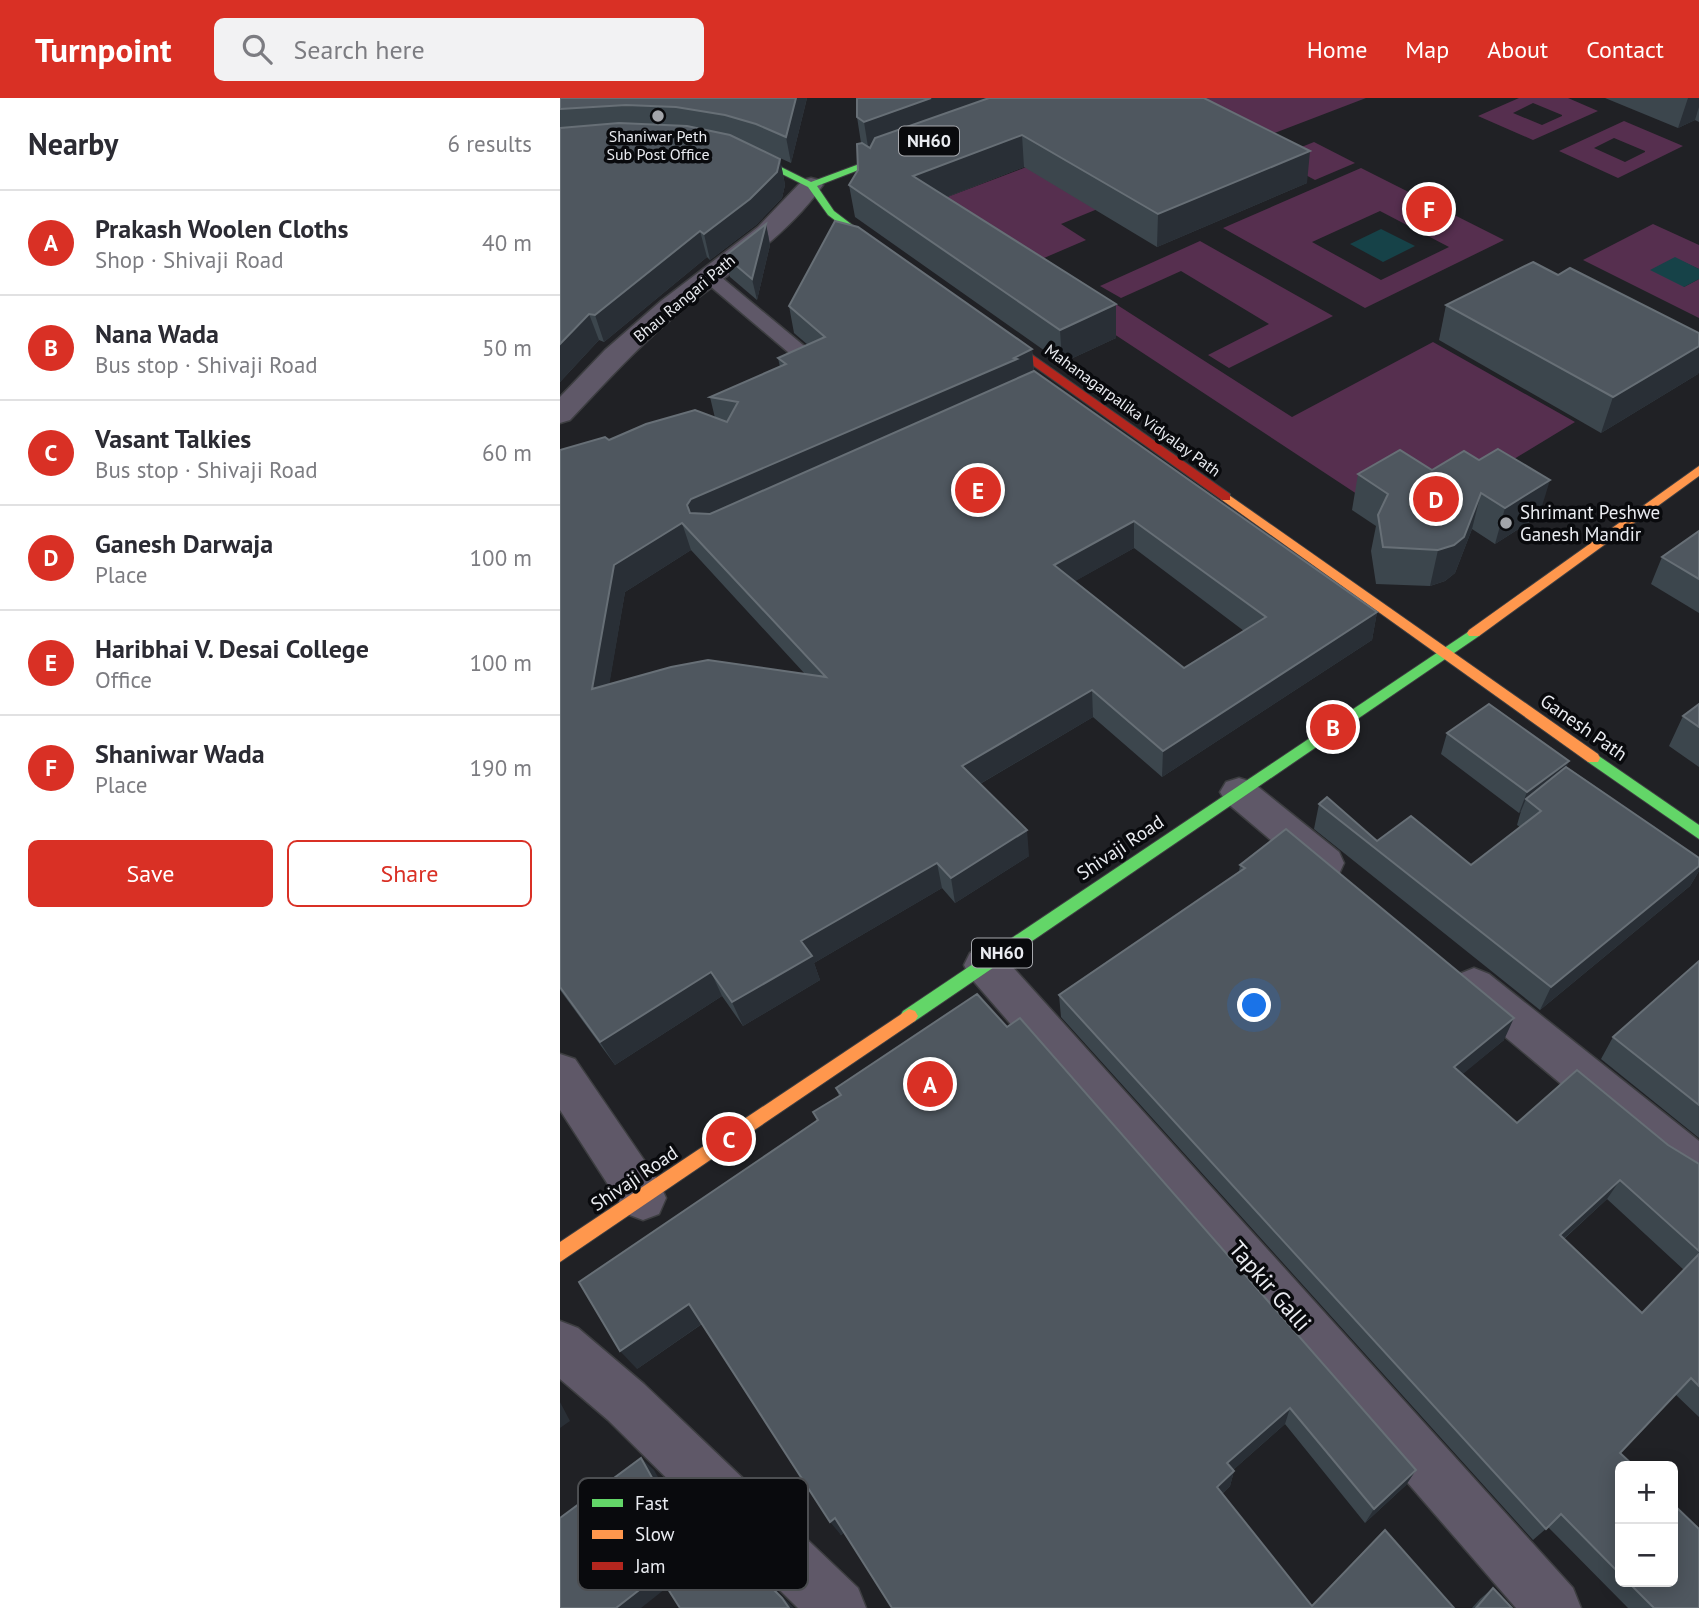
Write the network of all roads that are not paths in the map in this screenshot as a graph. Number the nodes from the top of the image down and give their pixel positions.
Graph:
1 (923, 144) edge
2 (719, 148) edge
3 (811, 185) junction
4 (894, 261) edge
5 (709, 276) junction
6 (982, 324) edge
7 (802, 354) edge
8 (1058, 378) junction
9 (1036, 388) edge
10 (560, 414) edge
11 (1699, 470) edge
12 (1444, 655) junction
13 (1239, 792) junction
14 (1699, 834) edge
15 (1356, 888) edge
16 (985, 965) junction
17 (1450, 966) edge
18 (560, 1073) edge
19 (1699, 1166) edge
20 (643, 1198) junction
21 (560, 1253) edge
22 (560, 1346) edge
23 (704, 1478) edge
24 (808, 1579) edge
25 (838, 1608) edge
26 (1553, 1608) edge

1 - 3 main road, NH60
2 - 3 main road
3 - 4 main road
3 - 5 street, Bhau Rangari Path
5 - 7 lane
5 - 10 street, Bhau Rangari Path
6 - 8 main road, Mahanagarpalika Vidyalay Path
8 - 9 lane
8 - 12 main road, Mahanagarpalika Vidyalay Path
11 - 12 main road, Shivaji Road / NH60
12 - 13 main road, Shivaji Road / NH60
12 - 14 main road, Ganesh Path
13 - 15 street
13 - 16 main road, Shivaji Road / NH60
16 - 20 main road, Shivaji Road / NH60
16 - 26 street, Tapkir Galli
17 - 19 street
18 - 20 street
20 - 21 main road, Shivaji Road / NH60
22 - 23 street
24 - 25 street

